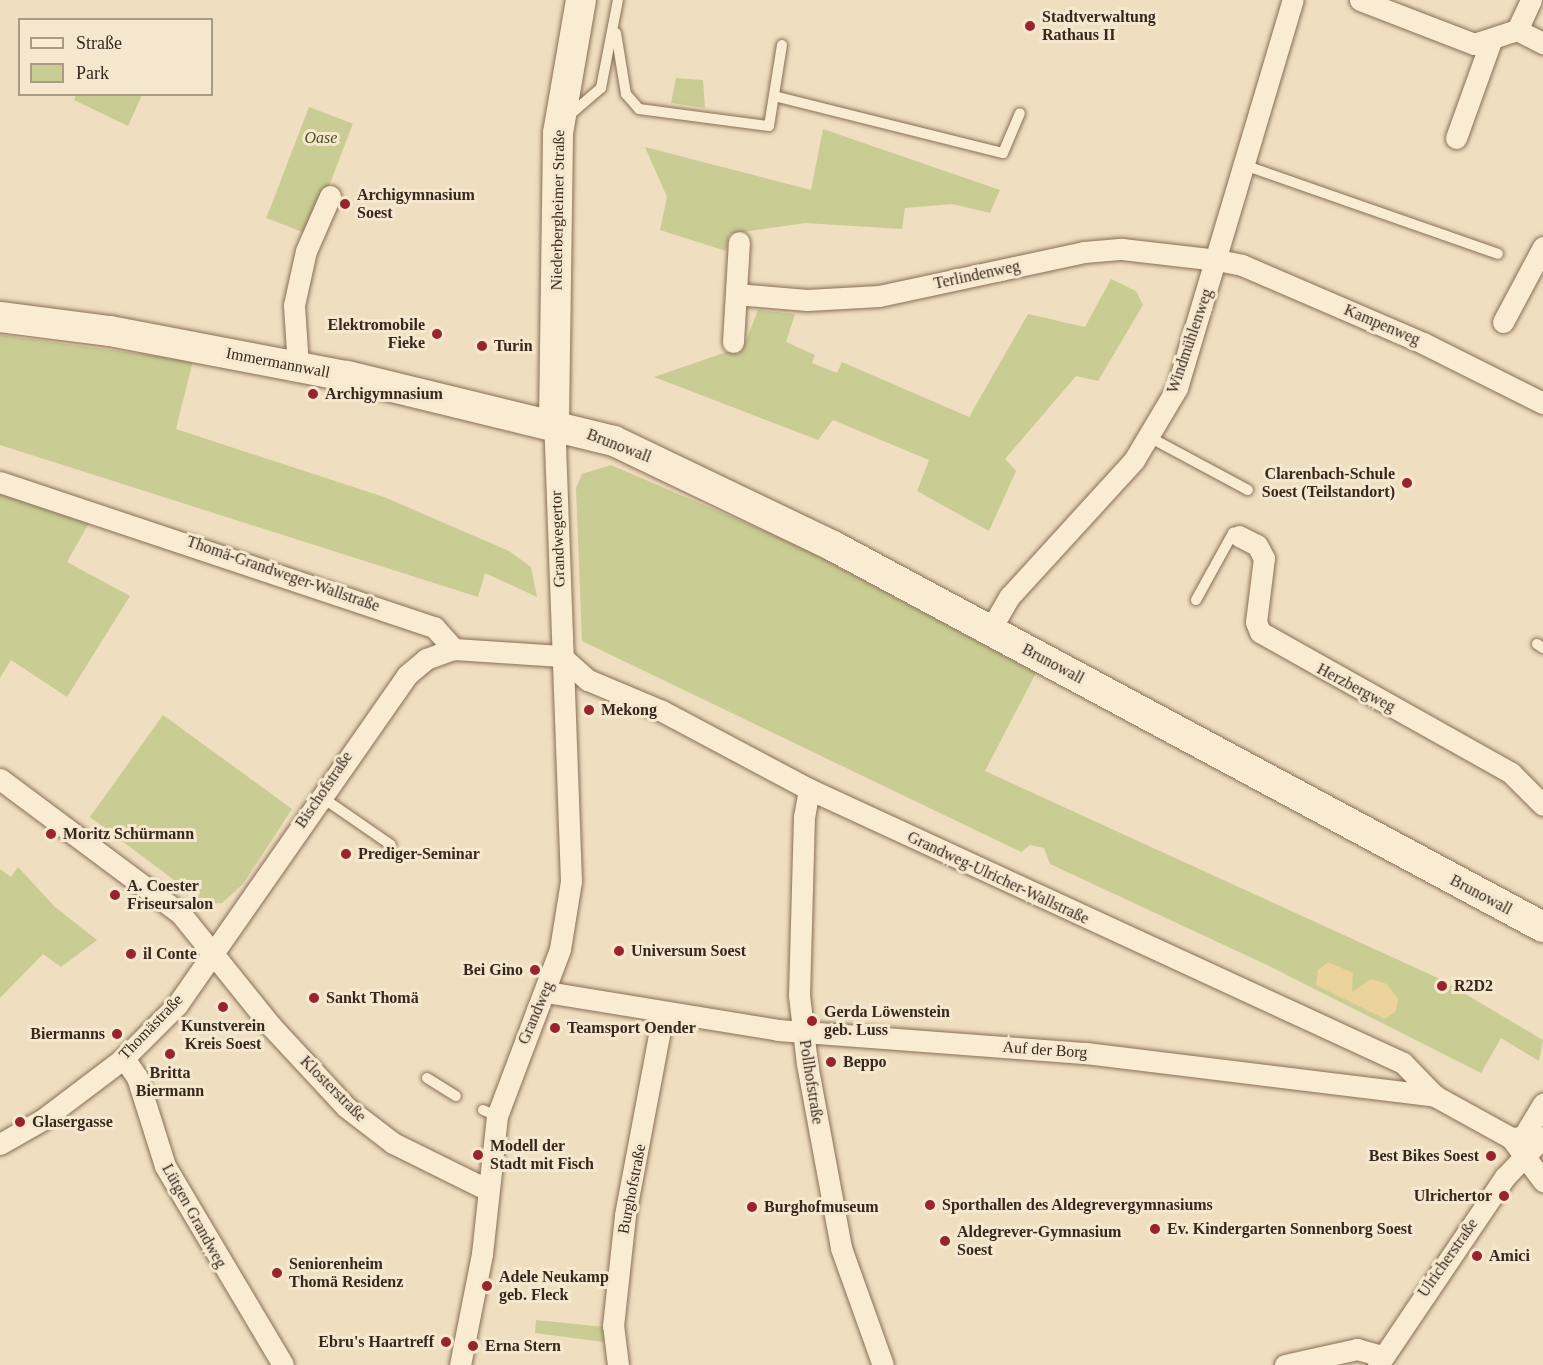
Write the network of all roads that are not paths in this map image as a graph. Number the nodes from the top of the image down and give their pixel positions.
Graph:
1 (581, 0) edge
2 (618, 0) edge
3 (628, 0) edge
4 (1293, 0) edge
5 (1360, 0) edge
6 (1531, 0) edge
7 (619, 16) junction
8 (1517, 30) junction
9 (616, 33) junction
10 (1491, 41) junction
11 (1543, 43) edge
12 (782, 45) dead end
13 (774, 96) junction
14 (1020, 113) dead end
15 (560, 122) junction
16 (1456, 138) dead end
17 (1244, 165) junction
18 (330, 196) dead end
19 (739, 242) dead end
20 (1543, 247) edge
21 (1498, 254) dead end
22 (1217, 260) junction
23 (736, 294) junction
24 (0, 317) edge
25 (1503, 322) dead end
26 (733, 342) dead end
27 (298, 366) junction
28 (1543, 403) edge
29 (554, 422) junction
30 (1151, 438) junction
31 (0, 482) edge
32 (1248, 490) dead end
33 (1239, 536) joint
34 (1196, 600) dead end
35 (990, 630) junction
36 (454, 649) junction
37 (561, 656) junction
38 (0, 779) edge
39 (809, 789) junction
40 (320, 795) junction
41 (1543, 805) edge
42 (391, 845) dead end
43 (1543, 927) edge
44 (212, 950) junction
45 (547, 992) junction
46 (663, 1013) junction
47 (802, 1032) junction
48 (124, 1058) junction
49 (427, 1078) dead end
50 (456, 1096) dead end
51 (1435, 1096) junction
52 (1541, 1128) edge
53 (1511, 1138) junction
54 (0, 1144) edge
55 (1524, 1155) junction
56 (1543, 1180) edge
57 (486, 1189) junction
58 (1380, 1361) edge
59 (461, 1363) edge
60 (283, 1365) edge
61 (618, 1365) edge
62 (883, 1365) edge
63 (1286, 1365) edge

1 - 15 street, Niederbergheimer Straße
2 - 7 lane
3 - 7 lane
4 - 17 street, Windmühlenweg
5 - 10 street
6 - 8 street
7 - 9 lane
8 - 10 street
8 - 11 street
9 - 13 lane
9 - 15 lane
10 - 16 street
12 - 13 lane
13 - 14 lane
15 - 29 street, Niederbergheimer Straße
17 - 21 lane
17 - 22 street, Windmühlenweg
18 - 27 street
19 - 23 street
20 - 25 street
22 - 23 street, Terlindenweg
22 - 28 street, Kampenweg
22 - 30 street, Windmühlenweg
23 - 26 street
24 - 27 street, Immermannwall
27 - 29 street, Immermannwall
29 - 35 street, Brunowall
29 - 37 street, Grandwegertor
30 - 32 lane
30 - 35 street, Windmühlenweg
31 - 36 street, Thomä-Grandweger-Wallstraße
33 - 34 lane
33 - 41 street, Herzbergweg
35 - 43 street, Brunowall
36 - 37 street
36 - 40 street, Bischofstraße
37 - 39 street, Grandweg-Ulricher-Wallstraße
37 - 45 street, Grandweg
38 - 44 street
39 - 47 street, Pollhofstraße
39 - 51 street, Grandweg-Ulricher-Wallstraße
40 - 42 lane
40 - 44 street, Bischofstraße
44 - 48 street, Thomästraße
44 - 57 street, Klosterstraße
45 - 46 street, Auf der Borg
45 - 57 street, Grandweg
46 - 47 street, Auf der Borg
46 - 61 street, Burghofstraße
47 - 51 street, Auf der Borg
47 - 62 street, Pollhofstraße
48 - 54 street, Thomästraße
48 - 60 street, Lütgen Grandweg
49 - 50 lane
51 - 53 street, Auf der Borg
52 - 53 street
52 - 55 street
53 - 55 street, Auf der Borg
55 - 56 street, Auf der Borg
55 - 58 street, Ulricherstraße
57 - 59 street, Grandweg
58 - 63 street

